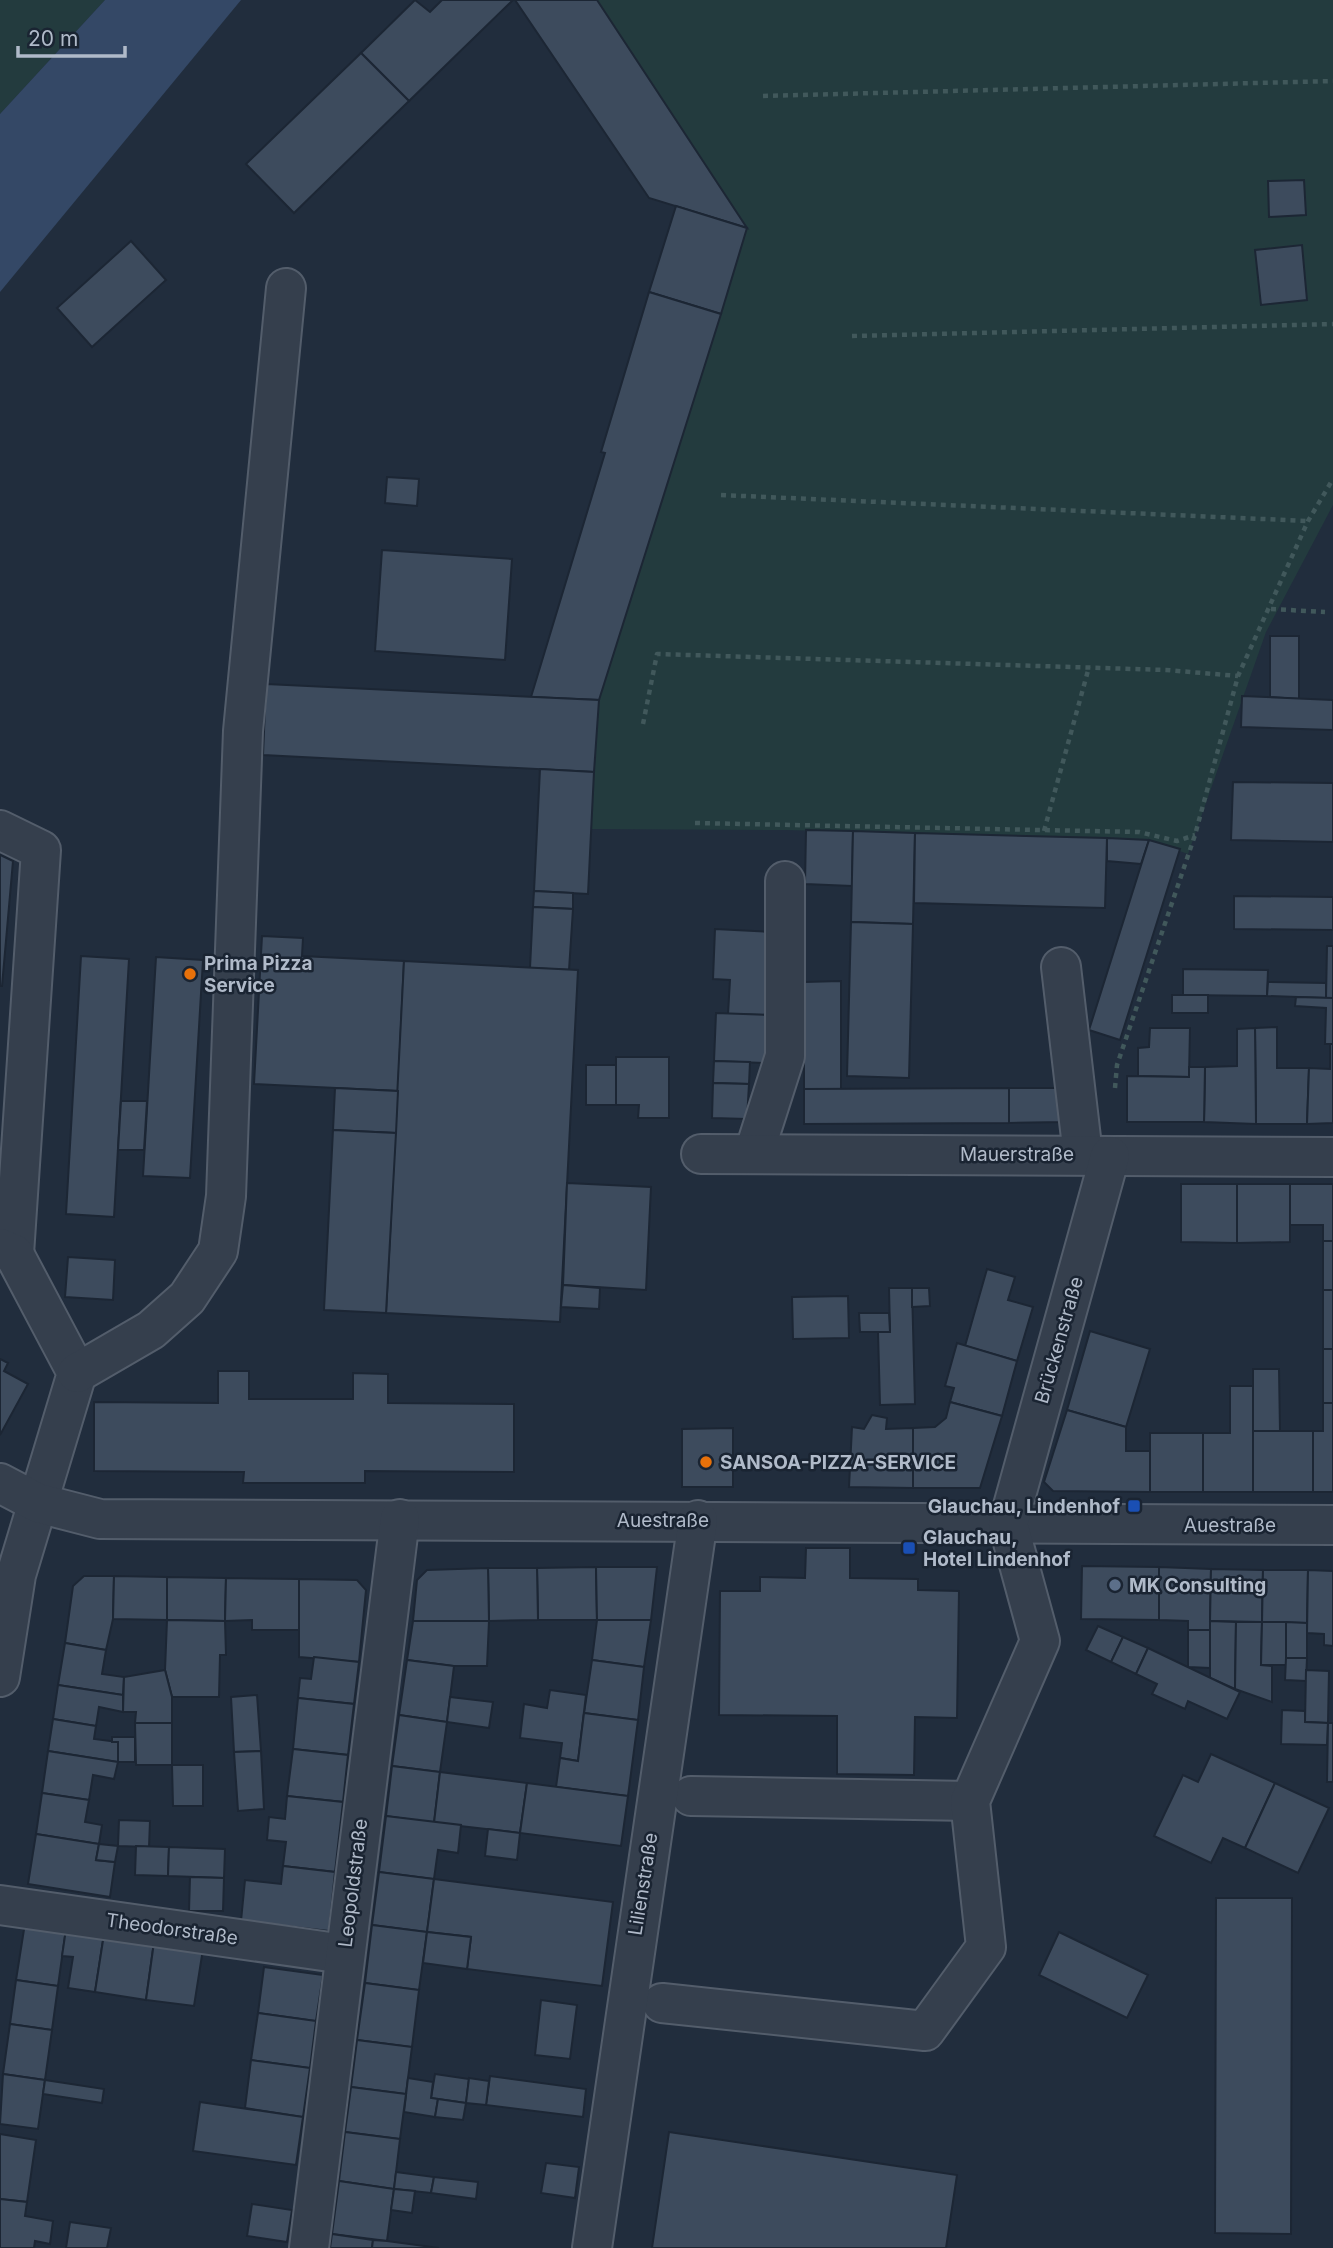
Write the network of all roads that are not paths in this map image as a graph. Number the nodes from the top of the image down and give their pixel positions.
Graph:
1 (286, 288) dead end
2 (0, 830) edge
3 (785, 881) dead end
4 (1061, 967) dead end
5 (754, 1153) junction
6 (701, 1154) dead end
7 (1096, 1155) junction
8 (1333, 1157) edge
9 (7, 1251) edge
10 (76, 1373) junction
11 (0, 1483) edge
12 (38, 1503) junction
13 (400, 1519) junction
14 (698, 1520) junction
15 (1008, 1524) junction
16 (1333, 1525) edge
17 (0, 1677) edge
18 (691, 1796) dead end
19 (971, 1801) junction
20 (0, 1905) edge
21 (344, 1954) junction
22 (662, 2003) dead end
23 (309, 2248) edge
24 (592, 2248) edge

1 - 10 street
2 - 9 street
3 - 5 street
4 - 7 street
5 - 6 street, Mauerstraße
5 - 7 street, Mauerstraße
7 - 8 street, Mauerstraße
7 - 15 street, Brückenstraße
9 - 10 street
10 - 12 street
11 - 12 street, Auestraße
12 - 13 street, Auestraße
12 - 17 street
13 - 14 street, Auestraße
13 - 21 street, Leopoldstraße
14 - 15 street, Auestraße
14 - 24 street, Lilienstraße
15 - 16 street, Auestraße
15 - 19 street
18 - 19 street
19 - 22 street
20 - 21 street, Theodorstraße
21 - 23 street, Leopoldstraße

